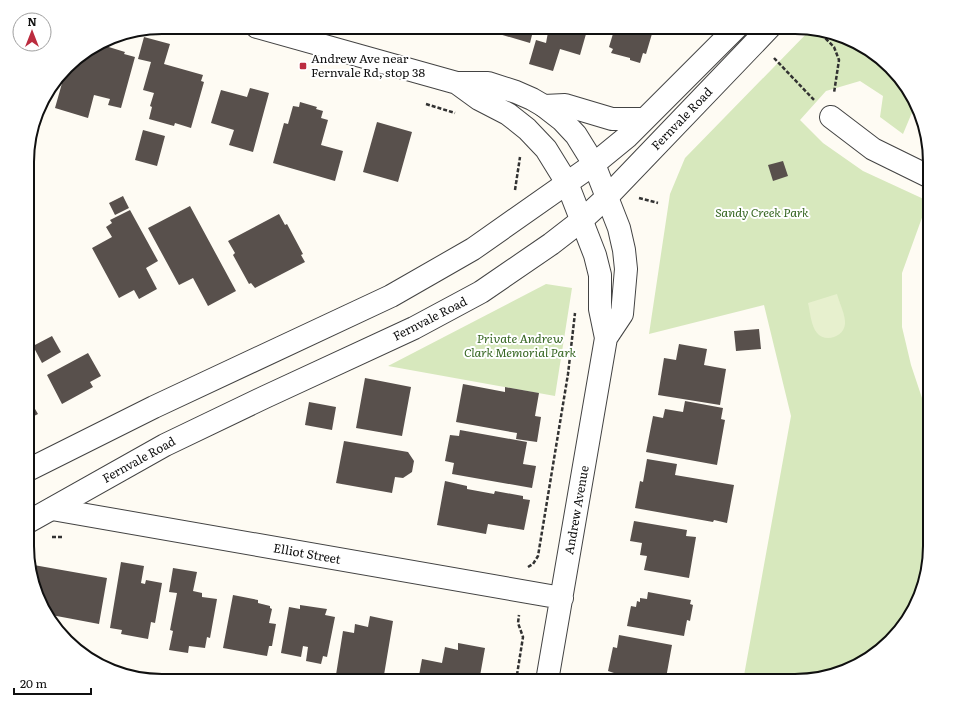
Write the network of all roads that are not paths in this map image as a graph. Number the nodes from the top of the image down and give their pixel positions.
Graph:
1 (282, 34) edge
2 (730, 34) edge
3 (763, 34) edge
4 (457, 83) junction
5 (544, 106) junction
6 (832, 108) road end
7 (645, 119) junction
8 (594, 164) junction
9 (923, 174) edge
10 (567, 183) junction
11 (607, 197) junction
12 (582, 220) junction
13 (606, 338) junction
14 (34, 467) edge
15 (52, 509) junction
16 (34, 519) edge
17 (562, 598) junction
18 (548, 674) edge

1 - 4 street, Andrew Avenue
2 - 7 street, Fernvale Road
3 - 11 street, Fernvale Road
4 - 5 street, Andrew Avenue
4 - 10 street, Andrew Avenue
5 - 7 street
5 - 8 street, Andrew Avenue
6 - 9 street
7 - 8 street, Fernvale Road
8 - 10 street, Fernvale Road
8 - 11 street, Andrew Avenue
10 - 12 street, Andrew Avenue
10 - 14 street, Fernvale Road
11 - 12 street, Fernvale Road
11 - 13 street, Andrew Avenue
12 - 13 street, Andrew Avenue
12 - 15 street, Fernvale Road
13 - 17 street, Andrew Avenue
15 - 16 street, Fernvale Road
15 - 17 street, Elliot Street
17 - 18 street, Andrew Avenue

